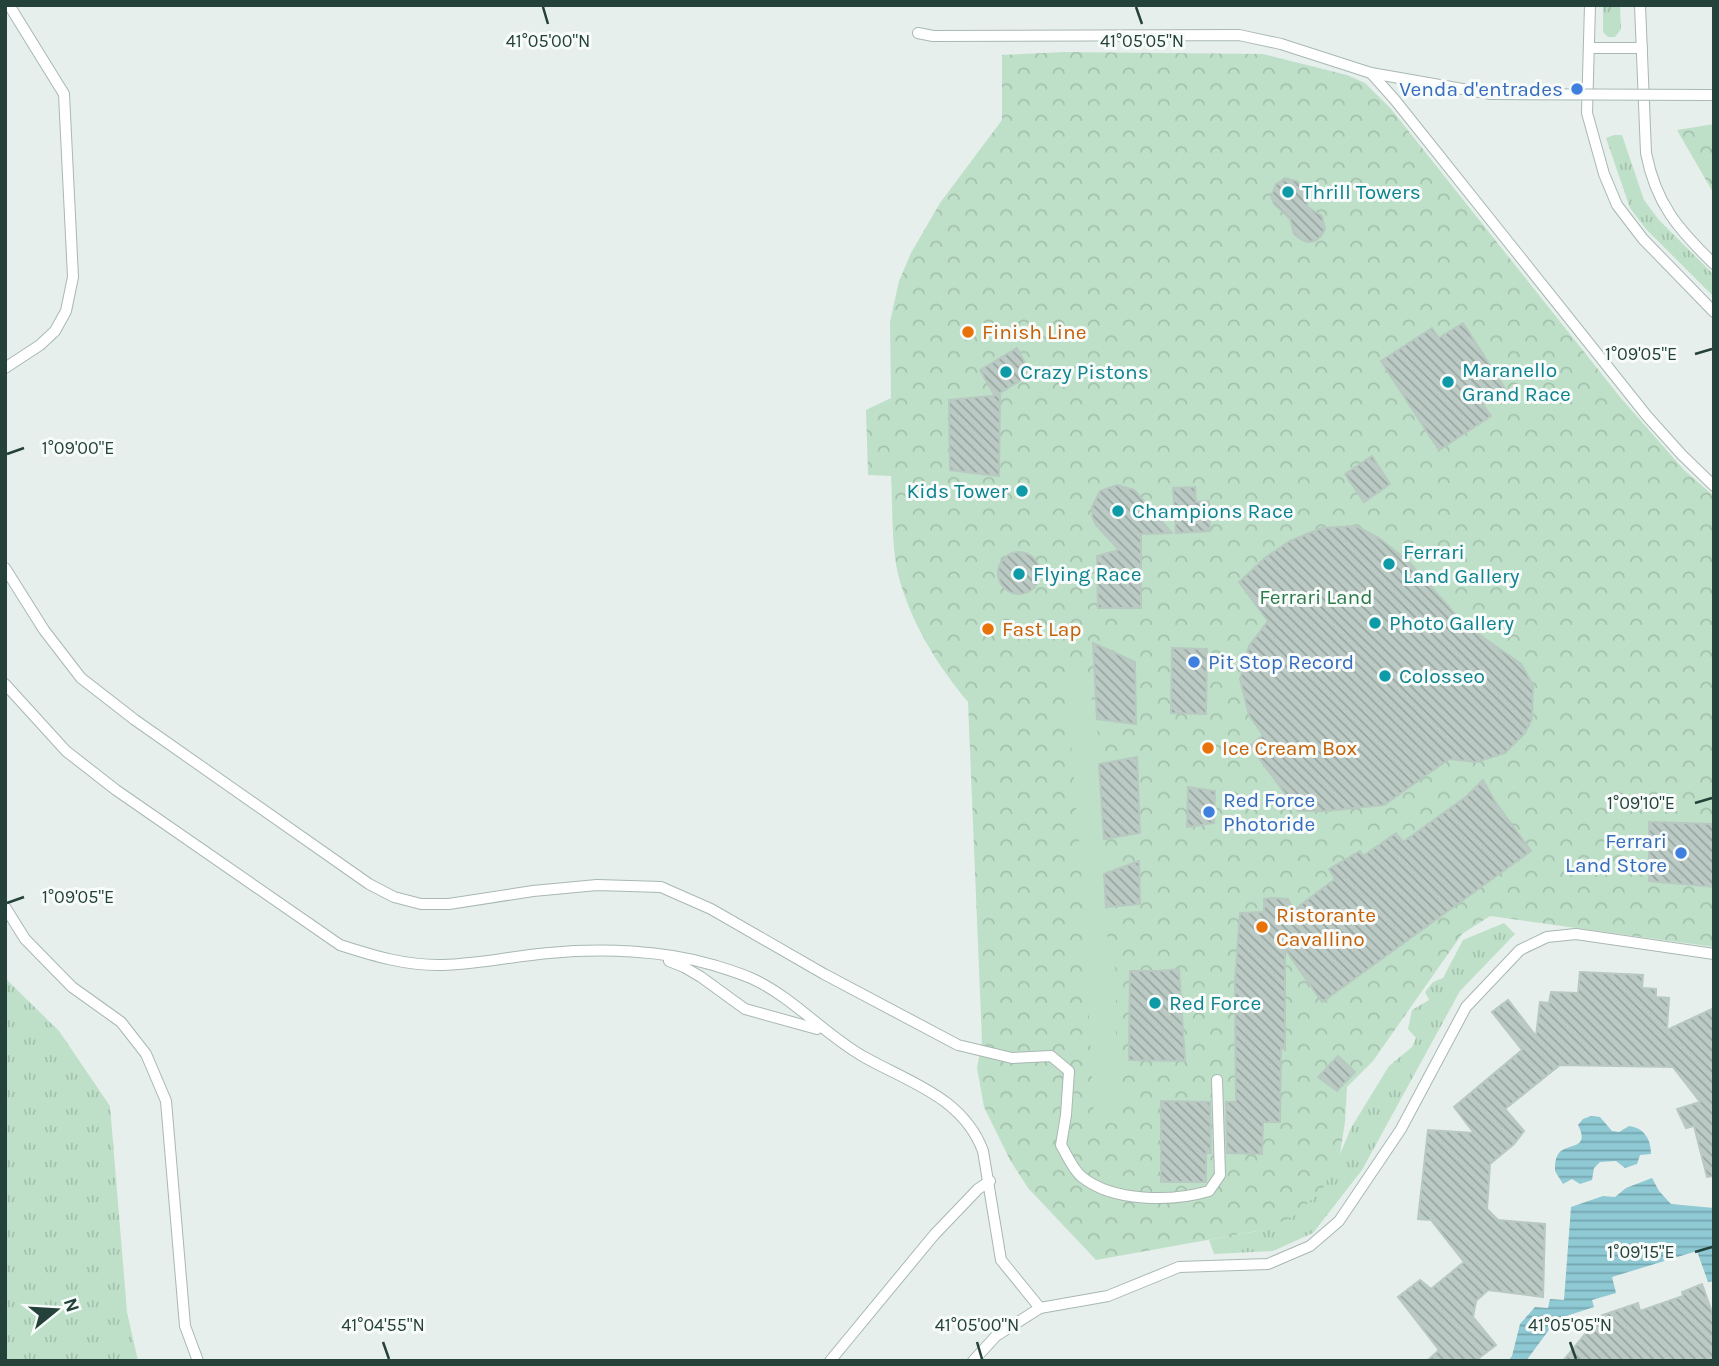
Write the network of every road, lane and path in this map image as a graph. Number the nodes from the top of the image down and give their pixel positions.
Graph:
1 (9, 5) edge
2 (1590, 5) edge
3 (1640, 5) edge
4 (918, 33) dead end
5 (1589, 48) junction
6 (1642, 48) junction
7 (1371, 73) junction
8 (1714, 95) edge
9 (1714, 264) edge
10 (1714, 312) edge
11 (5, 368) edge
12 (1714, 486) edge
13 (5, 568) edge
14 (5, 684) edge
15 (5, 907) edge
16 (1714, 954) edge
17 (650, 955) junction
18 (826, 1032) junction
19 (1217, 1080) dead end
20 (990, 1181) junction
21 (1040, 1308) junction
22 (198, 1361) edge
23 (830, 1361) edge
24 (973, 1361) edge

1 - 11 lane
2 - 5 lane
3 - 6 lane
4 - 7 lane
5 - 6 lane
5 - 10 lane
6 - 9 lane
7 - 8 lane, bridge
7 - 12 lane
13 - 19 lane
14 - 17 lane
15 - 22 lane
16 - 21 lane
17 - 18 lane
17 - 18 lane
18 - 20 lane
20 - 21 lane
20 - 23 lane
21 - 24 lane

